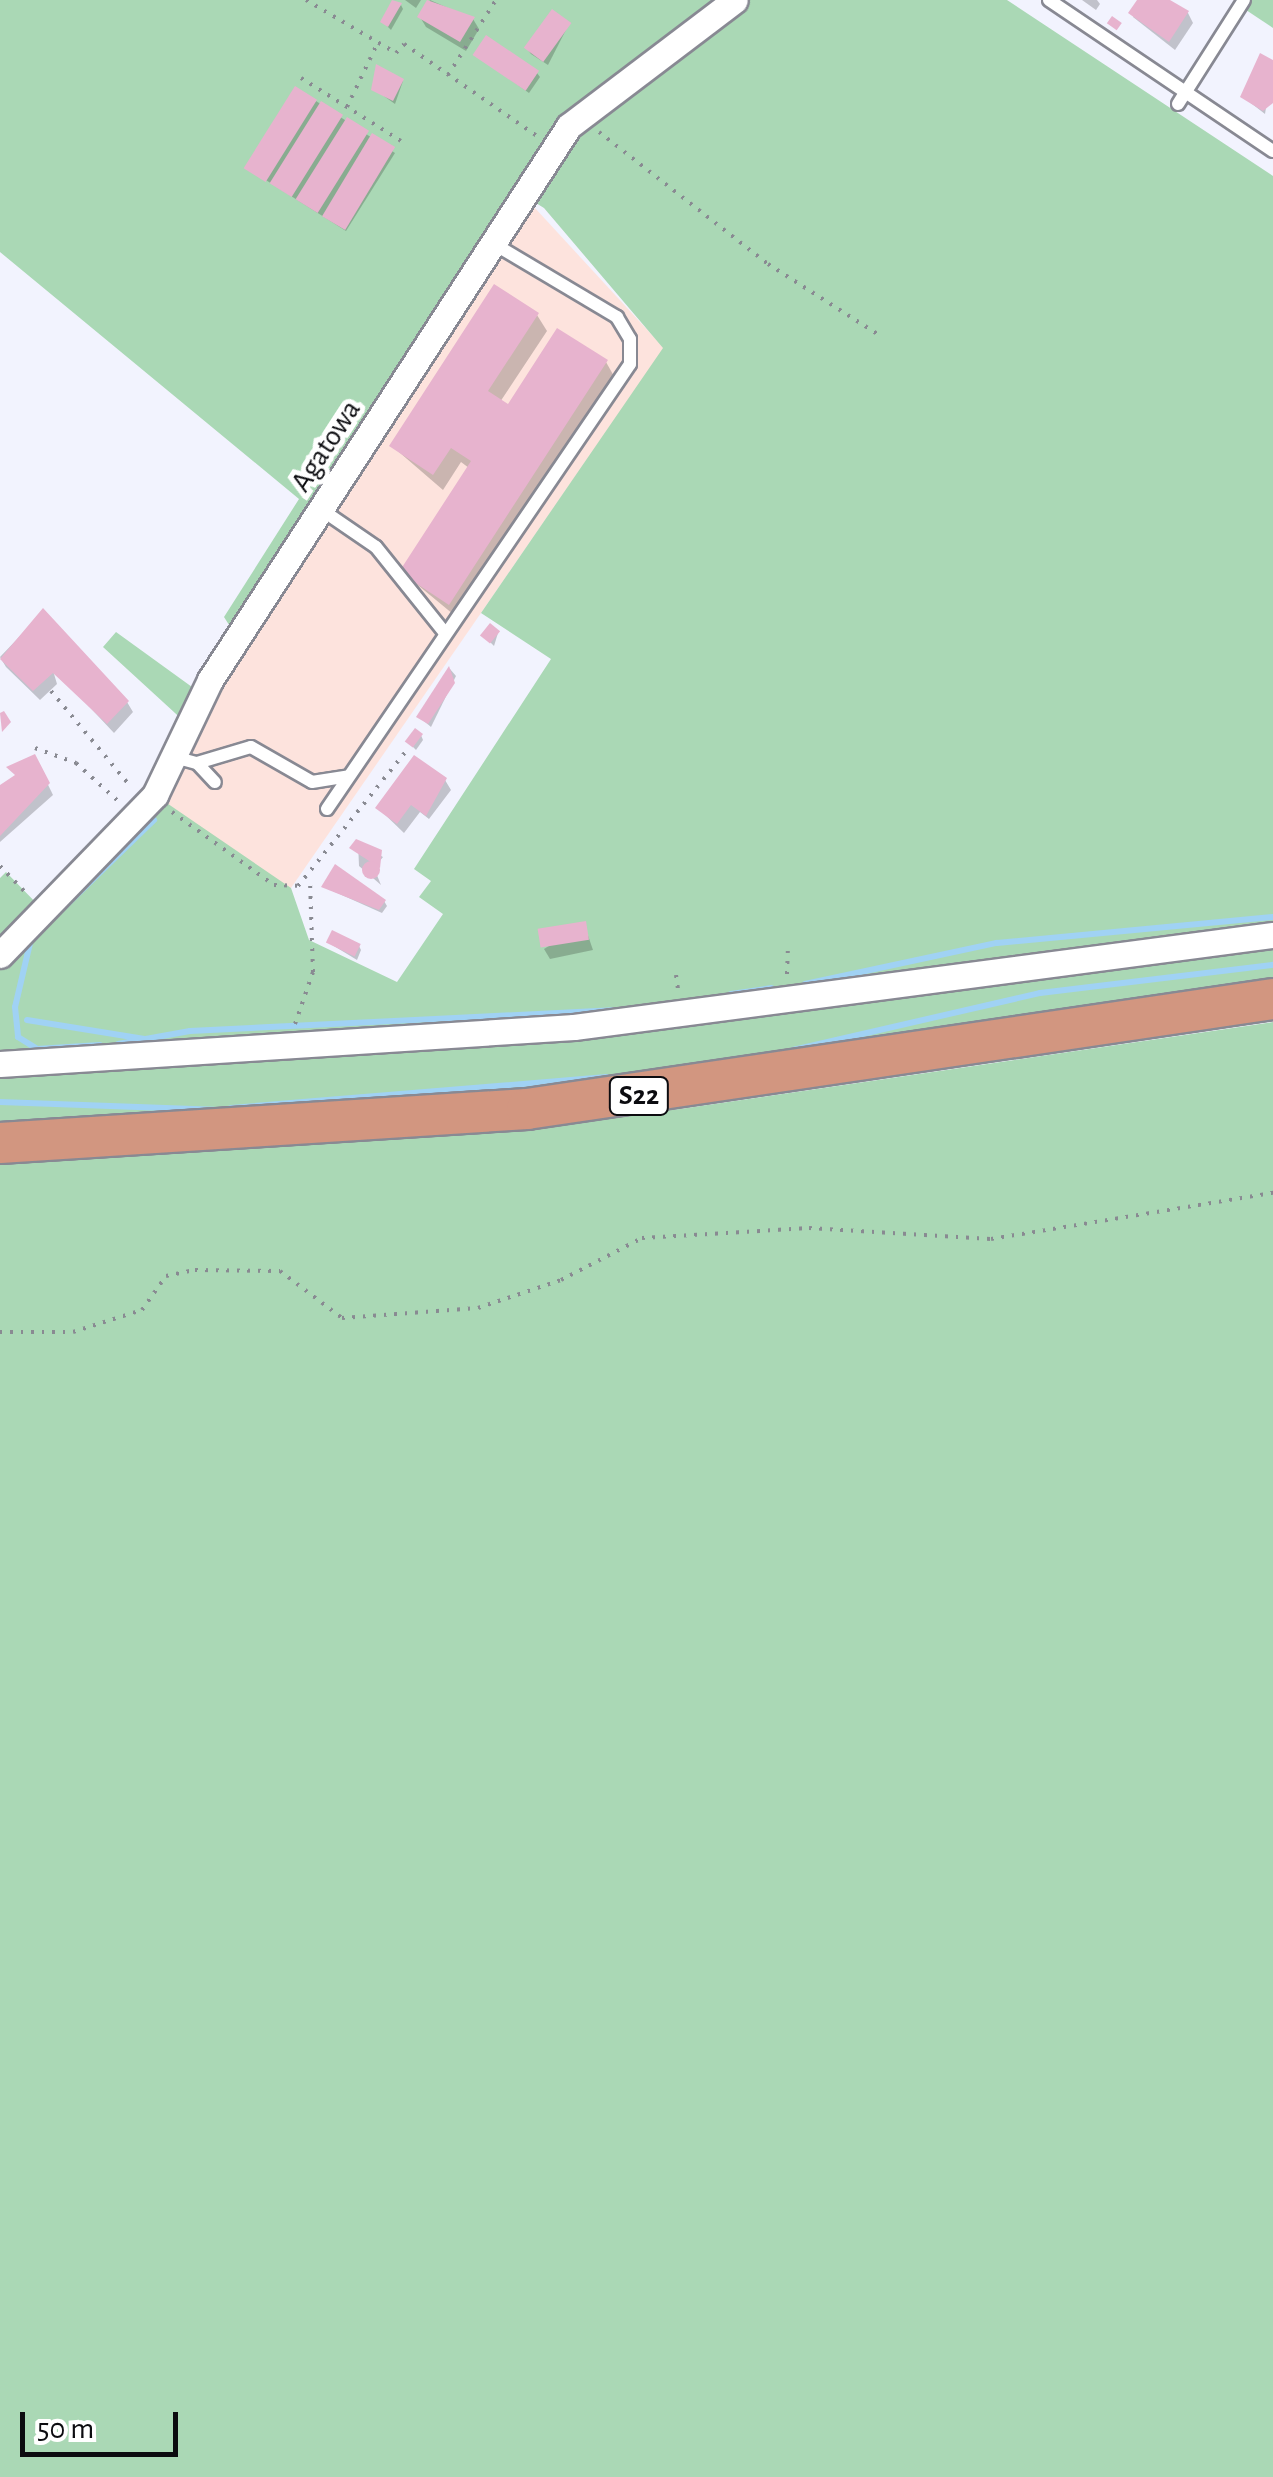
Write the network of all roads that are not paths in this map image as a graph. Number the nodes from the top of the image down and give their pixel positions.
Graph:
1 (735, 0) edge
2 (1049, 0) edge
3 (1244, 0) edge
4 (1182, 98) junction
5 (1273, 151) edge
6 (494, 244) junction
7 (322, 510) junction
8 (444, 632) junction
9 (186, 760) junction
10 (351, 774) junction
11 (215, 782) dead end
12 (327, 809) dead end
13 (1273, 935) edge
14 (0, 955) edge
15 (1273, 999) edge
16 (0, 1064) edge
17 (0, 1143) edge

1 - 6 street, Agatowa
2 - 4 lane
3 - 4 lane
4 - 5 lane
6 - 7 street, Agatowa
6 - 8 lane
7 - 8 lane
7 - 9 street, Agatowa
8 - 10 lane
9 - 10 lane
9 - 11 lane
9 - 14 street, Agatowa
10 - 12 lane
13 - 16 street
15 - 17 highway, S22

